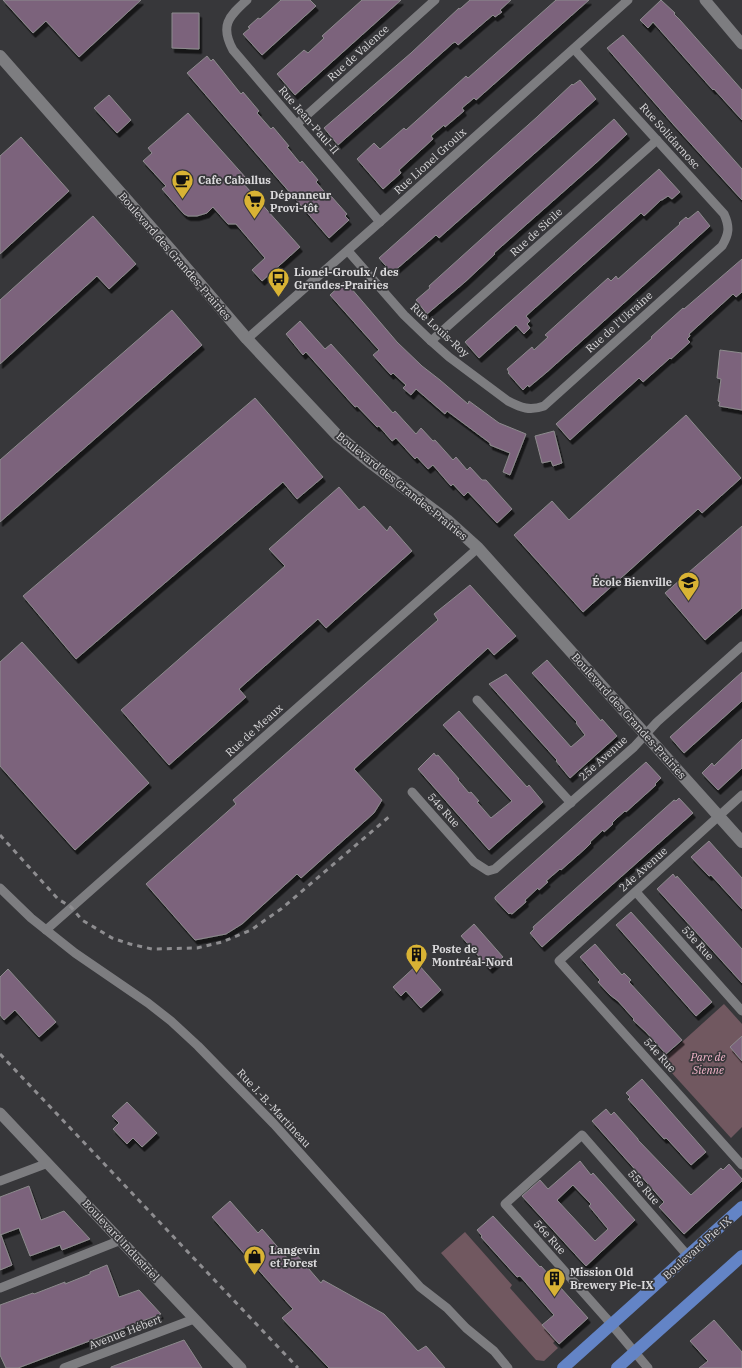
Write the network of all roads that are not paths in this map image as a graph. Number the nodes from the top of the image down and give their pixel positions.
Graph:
1 (247, 0) edge
2 (435, 0) edge
3 (628, 0) edge
4 (705, 0) edge
5 (742, 44) edge
6 (574, 49) junction
7 (0, 56) edge
8 (296, 124) junction
9 (657, 140) junction
10 (380, 222) junction
11 (722, 246) joint
12 (348, 251) junction
13 (247, 339) junction
14 (431, 341) junction
15 (529, 410) joint
16 (478, 548) junction
17 (742, 646) edge
18 (477, 700) dead end
19 (645, 734) junction
20 (412, 792) dead end
21 (742, 795) edge
22 (571, 803) junction
23 (719, 816) junction
24 (742, 842) edge
25 (474, 862) joint
26 (0, 888) edge
27 (636, 892) junction
28 (46, 930) junction
29 (560, 961) joint
30 (742, 1011) edge
31 (0, 1113) edge
32 (582, 1135) joint
33 (48, 1163) junction
34 (742, 1165) edge
35 (0, 1181) edge
36 (742, 1207) edge
37 (121, 1240) junction
38 (688, 1256) junction
39 (742, 1256) edge
40 (0, 1288) edge
41 (194, 1319) junction
42 (612, 1325) junction
43 (635, 1352) junction
44 (649, 1367) edge
45 (64, 1368) edge
46 (241, 1368) edge
47 (508, 1368) edge
48 (563, 1368) edge
49 (617, 1368) edge

1 - 8 street, Rue Jean-Paul-II
2 - 8 street, Rue de Valence
3 - 6 street, Rue Lionel Groulx
4 - 5 street
6 - 9 street, Rue Solidarnosc
6 - 10 street, Rue Lionel Groulx
7 - 13 main road, Boulevard des Grandes-Prairies
8 - 10 street, Rue Jean-Paul-II
9 - 11 street, Rue Solidarnosc
9 - 14 street, Rue de Sicile
10 - 12 street, Rue Lionel Groulx
11 - 15 street, Rue de l'Ukraine
12 - 13 street, Rue Lionel Groulx
12 - 14 street, Rue Louis-Roy
13 - 16 main road, Boulevard des Grandes-Prairies
14 - 15 street, Rue Louis-Roy
16 - 19 main road, Boulevard des Grandes-Prairies
16 - 28 street, Rue de Meaux
17 - 19 street, 25e Avenue
18 - 22 street
19 - 22 street, 25e Avenue
19 - 23 main road, Boulevard des Grandes-Prairies
20 - 25 street, 54e Rue
21 - 23 street, 24e Avenue
22 - 25 street, 25e Avenue
23 - 24 main road, Boulevard des Grandes-Prairies
23 - 27 street, 24e Avenue
26 - 28 street, Rue J.-B.-Martineau
27 - 29 street, 24e Avenue
27 - 30 street, 53e Rue
28 - 47 street, Rue J.-B.-Martineau
29 - 34 street, 54e Rue
31 - 33 street, Boulevard Industriel
32 - 38 street, 55e Rue
32 - 42 street, 56e Rue
33 - 35 street
33 - 37 street, Boulevard Industriel
36 - 38 main road, Boulevard Pie-IX
37 - 40 street
37 - 41 street, Boulevard Industriel
38 - 42 main road, Boulevard Pie-IX
39 - 43 main road
41 - 45 street, Avenue Hébert
41 - 46 street, Boulevard Industriel
42 - 43 street, 56e Rue
42 - 48 main road, Boulevard Pie-IX
43 - 44 street, 56e Rue
43 - 49 main road

